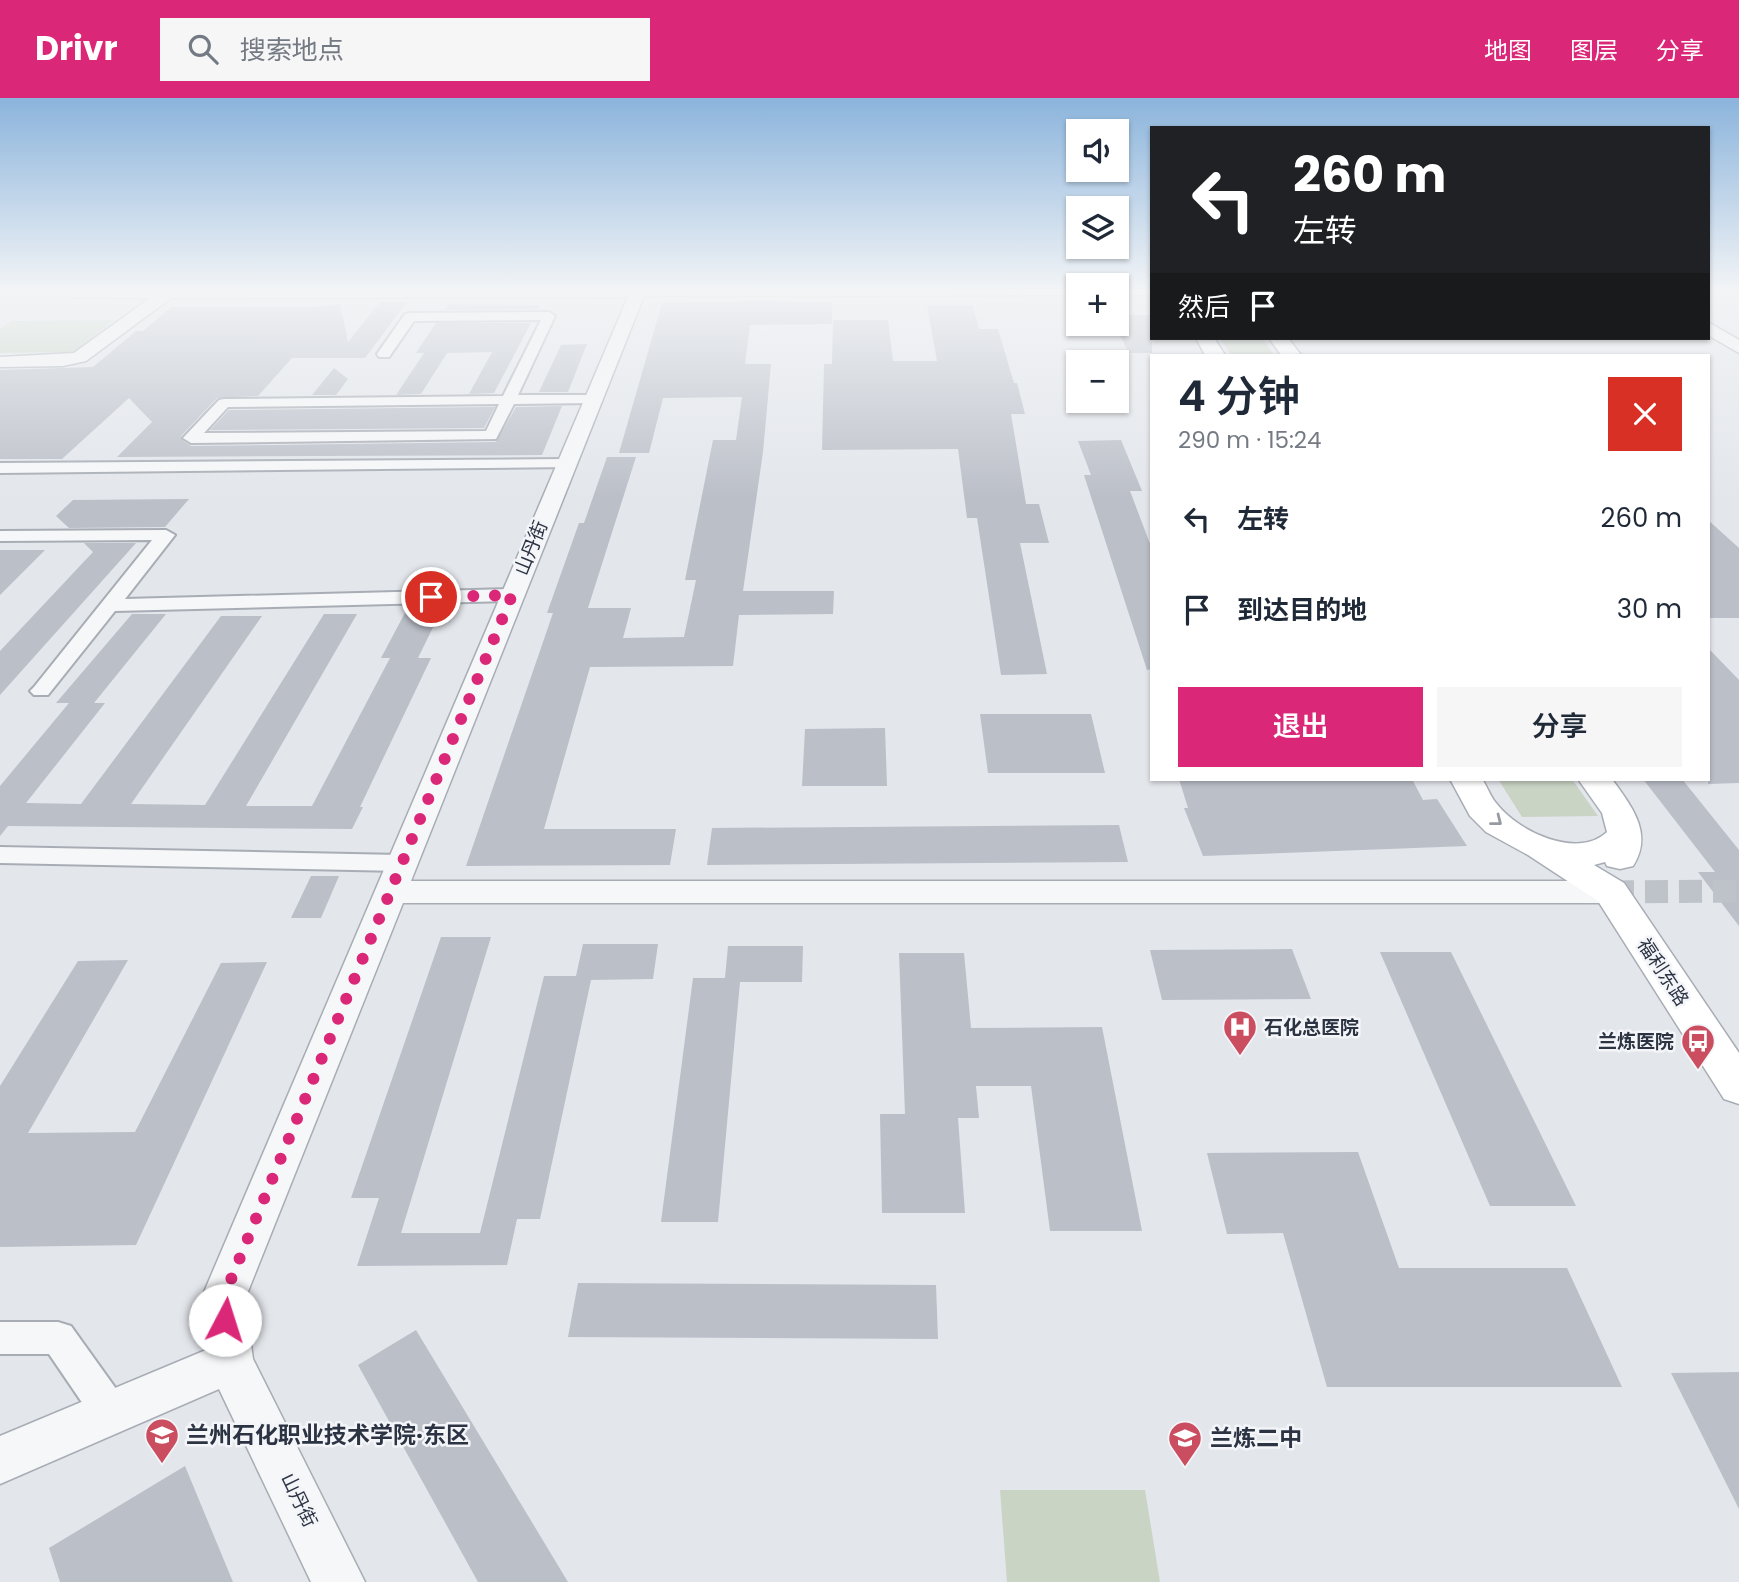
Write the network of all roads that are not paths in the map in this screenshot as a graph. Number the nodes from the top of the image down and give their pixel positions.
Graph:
1 (72, 358) edge
2 (529, 358) edge
3 (610, 358) edge
4 (0, 362) edge
5 (509, 400) junction
6 (593, 400) junction
7 (566, 464) junction
8 (0, 468) edge
9 (0, 536) edge
10 (512, 595) junction
11 (110, 605) junction
12 (41, 691) dead end
13 (1467, 781) edge
14 (1596, 781) edge
15 (1625, 835) junction
16 (1542, 849) junction
17 (0, 855) edge
18 (395, 877) junction
19 (1611, 892) junction
20 (1739, 1087) edge
21 (0, 1338) edge
22 (230, 1362) junction
23 (111, 1413) junction
24 (0, 1460) edge
25 (339, 1582) edge

1 - 4 street
2 - 5 street
3 - 6 street, 山丹街
5 - 5 street
5 - 6 street
6 - 7 street, 山丹街
7 - 8 street
7 - 10 street, 山丹街
9 - 11 street
10 - 11 street
10 - 18 street, 山丹街
11 - 12 street
13 -> 16 main road, 福利东路
14 - 15 main road
15 - 16 main road, 福利东路
15 - 19 main road
16 - 19 main road, 福利东路
17 - 18 street
18 - 19 street
18 - 22 street, 山丹街
19 - 20 main road, 福利东路
21 - 23 street
22 - 23 street
22 - 25 street, 山丹街
23 - 24 street

